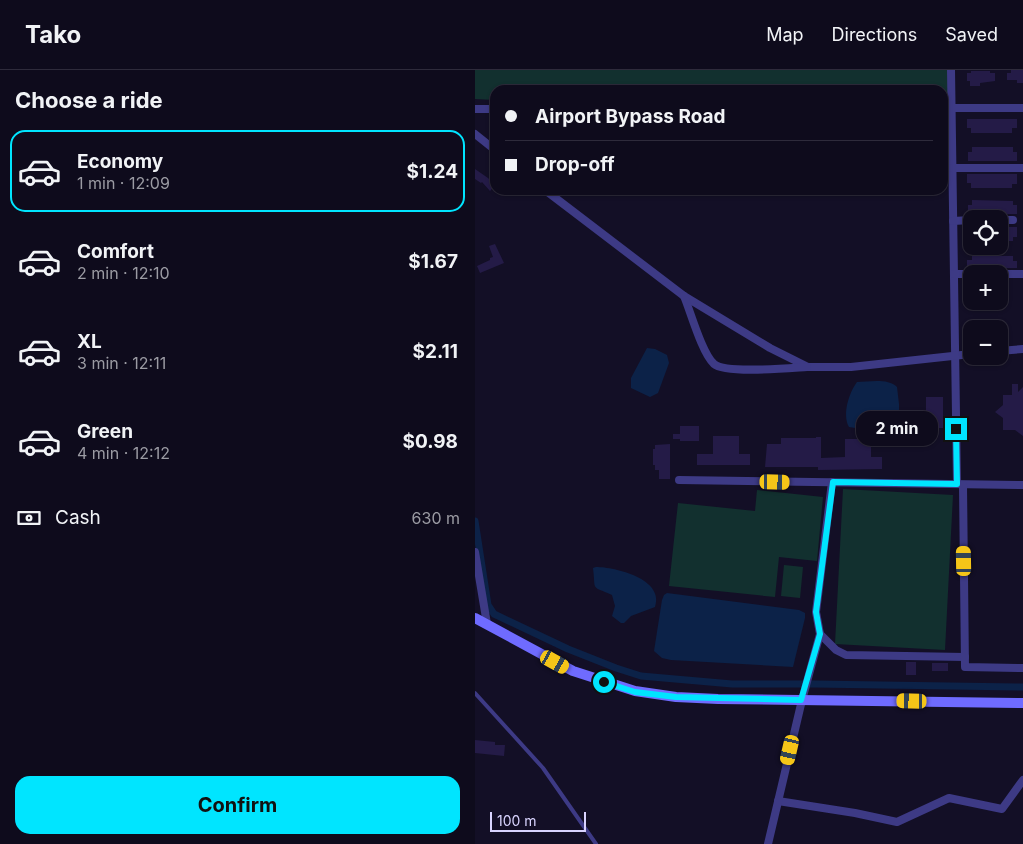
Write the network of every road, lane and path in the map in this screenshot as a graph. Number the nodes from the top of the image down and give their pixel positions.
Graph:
1 (951, 70) edge
2 (948, 108) edge
3 (952, 108) junction
4 (1023, 108) edge
5 (475, 109) edge
6 (490, 109) edge
7 (475, 134) edge
8 (490, 146) edge
9 (952, 168) junction
10 (1023, 168) edge
11 (552, 195) edge
12 (963, 220) edge
13 (1008, 220) edge
14 (1013, 220) dead end
15 (953, 221) junction
16 (954, 274) junction
17 (963, 274) edge
18 (1008, 274) edge
19 (1023, 274) edge
20 (684, 296) junction
21 (1023, 349) edge
22 (1008, 350) edge
23 (963, 355) edge
24 (955, 356) junction
25 (808, 367) junction
26 (679, 480) dead end
27 (833, 482) junction
28 (960, 484) junction
29 (1023, 485) edge
30 (475, 552) edge
31 (475, 618) edge
32 (487, 624) junction
33 (820, 634) junction
34 (965, 657) junction
35 (1023, 668) edge
36 (475, 693) edge
37 (801, 700) junction
38 (1023, 703) edge
39 (1023, 780) edge
40 (778, 801) junction
41 (596, 844) edge
42 (768, 844) edge

1 - 3 street
2 - 3 street
3 - 4 street
3 - 9 street
5 - 6 street
7 - 8 street
9 - 10 street
9 - 15 street
11 - 20 street
12 - 15 street
13 - 14 street
15 - 16 street
16 - 17 street
16 - 24 street
18 - 19 street
20 - 25 street
20 - 25 street
21 - 22 street
23 - 24 street
24 - 25 street
24 - 28 street
26 - 27 street
27 - 28 street
27 - 33 street
28 - 29 street
28 - 34 street
30 - 32 street
31 - 32 street
32 - 37 street
33 - 34 street
33 - 37 street
34 - 35 street
36 - 41 lane
37 - 38 street
37 - 40 street
39 - 40 street
40 - 42 street

